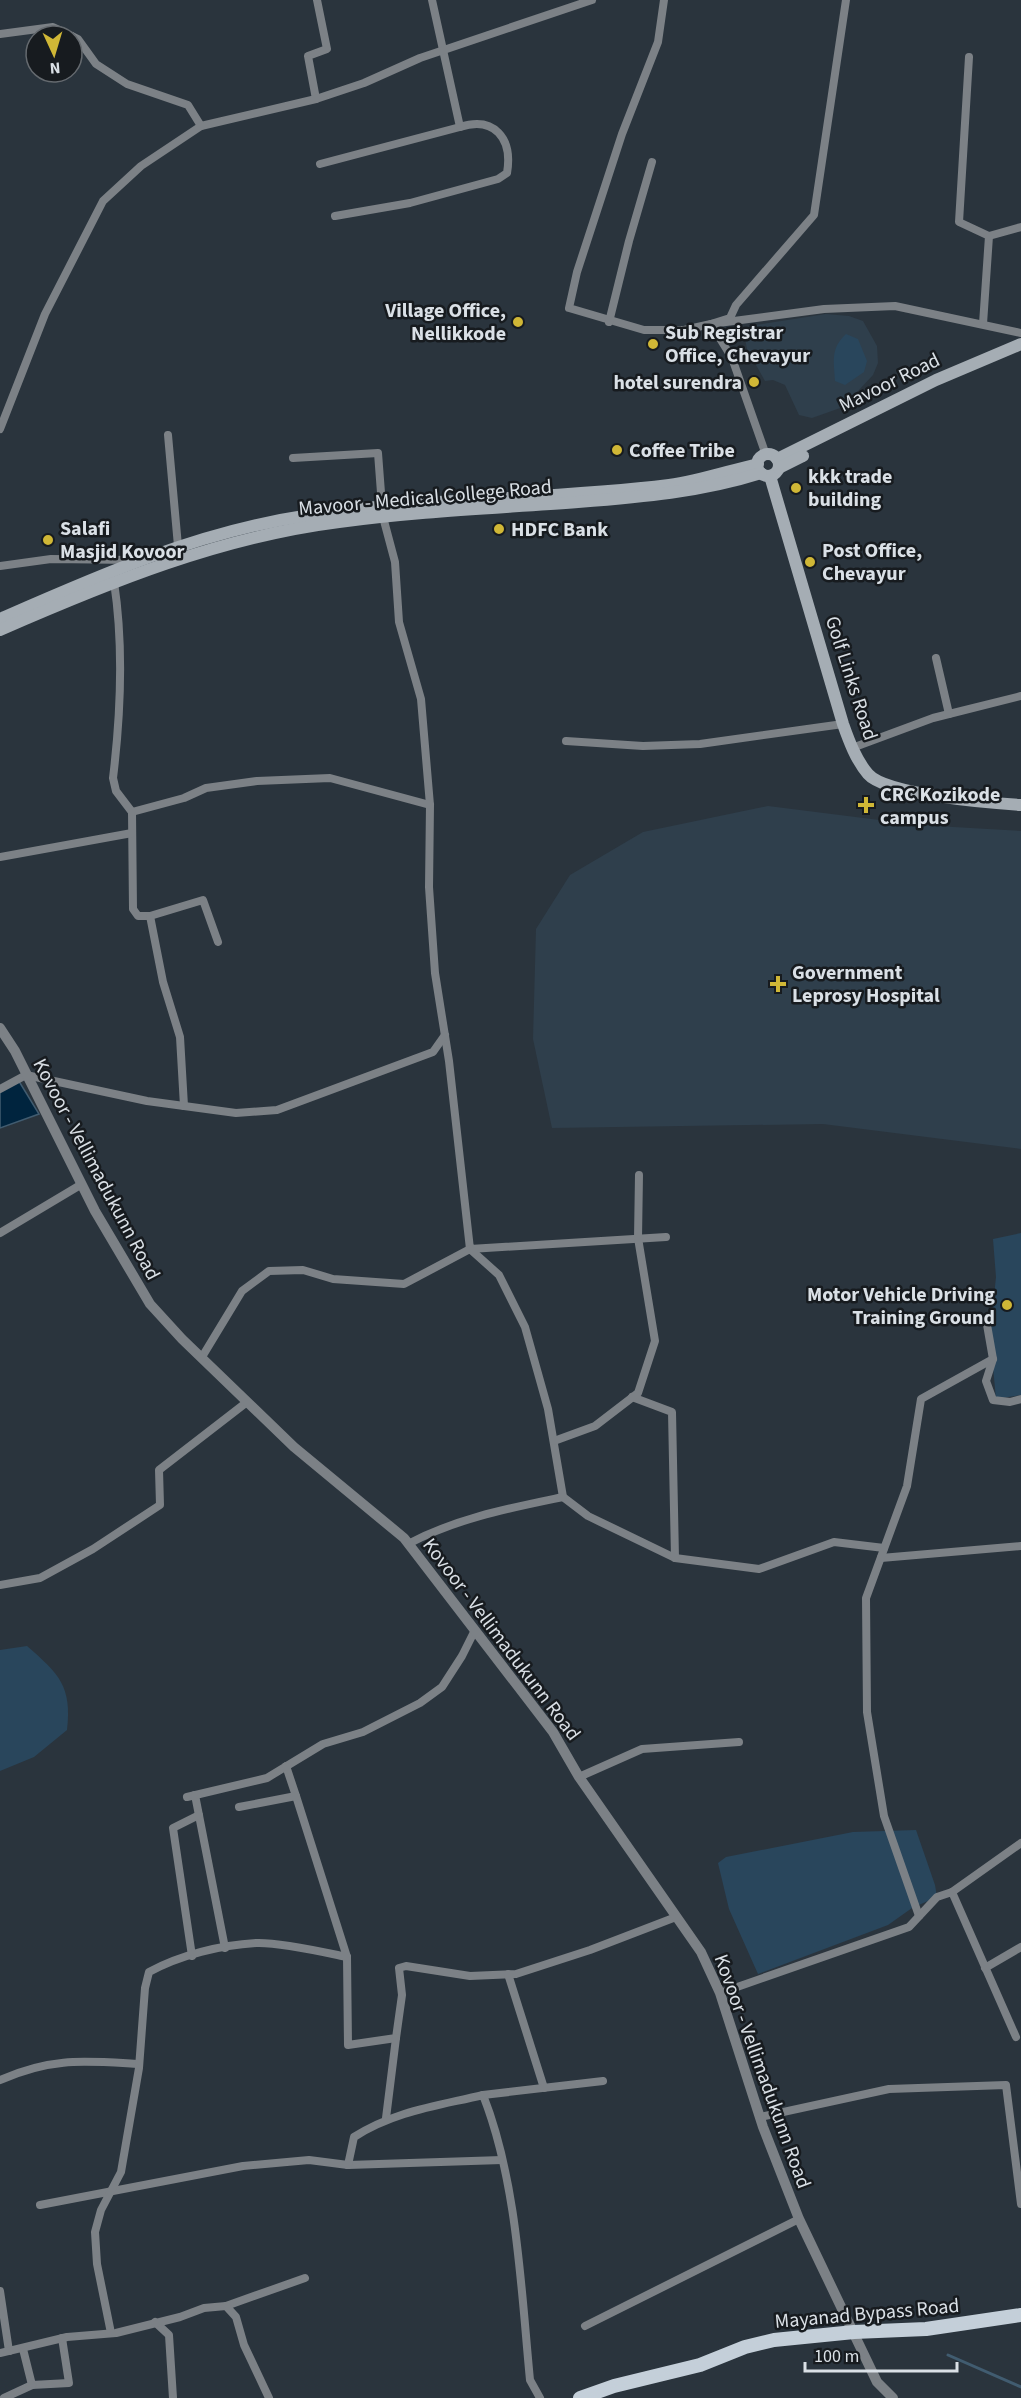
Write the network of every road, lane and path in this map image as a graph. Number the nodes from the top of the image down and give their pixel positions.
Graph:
1 (317, 0) edge
2 (432, 0) edge
3 (592, 0) edge
4 (664, 0) edge
5 (846, 0) edge
6 (24, 30) edge
7 (0, 33) edge
8 (84, 47) edge
9 (444, 50) junction
10 (969, 57) dead end
11 (316, 99) junction
12 (201, 126) junction
13 (460, 127) junction
14 (652, 162) dead end
15 (320, 164) dead end
16 (336, 216) dead end
17 (1021, 226) edge
18 (989, 236) junction
19 (609, 322) junction
20 (711, 324) junction
21 (983, 324) junction
22 (1021, 333) edge
23 (1021, 344) edge
24 (1021, 353) edge
25 (0, 429) edge
26 (168, 435) dead end
27 (293, 458) dead end
28 (768, 466) junction
29 (382, 512) junction
30 (178, 546) junction
31 (142, 560) junction
32 (158, 560) junction
33 (0, 566) edge
34 (114, 582) junction
35 (0, 619) edge
36 (0, 630) edge
37 (936, 658) dead end
38 (1021, 696) edge
39 (949, 714) junction
40 (843, 724) junction
41 (566, 741) dead end
42 (852, 748) junction
43 (430, 805) junction
44 (1021, 805) edge
45 (132, 812) junction
46 (132, 833) junction
47 (0, 857) edge
48 (150, 916) junction
49 (218, 942) dead end
50 (0, 1028) edge
51 (445, 1035) junction
52 (26, 1075) junction
53 (0, 1089) edge
54 (184, 1106) junction
55 (639, 1175) dead end
56 (82, 1184) junction
57 (0, 1233) edge
58 (666, 1236) dead end
59 (638, 1238) junction
60 (470, 1249) junction
61 (986, 1319) dead end
62 (202, 1357) junction
63 (993, 1359) junction
64 (632, 1397) junction
65 (1021, 1399) edge
66 (247, 1402) junction
67 (554, 1441) junction
68 (563, 1497) junction
69 (408, 1544) junction
70 (1021, 1546) edge
71 (884, 1548) junction
72 (675, 1558) junction
73 (881, 1558) junction
74 (0, 1585) edge
75 (475, 1630) junction
76 (739, 1742) dead end
77 (286, 1766) junction
78 (579, 1777) junction
79 (296, 1796) junction
80 (239, 1807) dead end
81 (199, 1815) junction
82 (1021, 1843) edge
83 (952, 1892) junction
84 (919, 1916) junction
85 (676, 1917) junction
86 (1021, 1947) edge
87 (225, 1948) junction
88 (192, 1956) junction
89 (347, 1957) junction
90 (985, 1968) junction
91 (508, 1974) junction
92 (720, 1993) junction
93 (1016, 2037) dead end
94 (396, 2038) junction
95 (139, 2064) junction
96 (0, 2080) edge
97 (603, 2081) dead end
98 (544, 2088) junction
99 (483, 2095) junction
100 (760, 2117) junction
101 (387, 2118) junction
102 (502, 2160) junction
103 (348, 2165) junction
104 (112, 2189) junction
105 (1021, 2204) edge
106 (40, 2205) dead end
107 (799, 2219) junction
108 (305, 2278) dead end
109 (0, 2291) edge
110 (226, 2306) junction
111 (1021, 2315) edge
112 (155, 2322) junction
113 (585, 2326) dead end
114 (854, 2332) junction
115 (111, 2333) junction
116 (62, 2338) junction
117 (23, 2349) junction
118 (5, 2352) edge
119 (32, 2385) junction
120 (4, 2398) edge
121 (173, 2398) edge
122 (269, 2398) edge
123 (540, 2398) edge
124 (580, 2398) edge
125 (893, 2398) edge

1 - 11 street
2 - 9 street
3 - 9 street
4 - 19 street
5 - 20 street
6 - 7 street
8 - 12 street
9 - 11 street
9 - 13 street
10 - 18 street
11 - 12 street
12 - 25 street
13 - 15 street
13 - 16 street
14 - 19 street
17 - 18 street
18 - 21 street
19 - 20 street
20 - 21 street
20 - 28 street
21 - 22 street
23 - 28 main road, Mavoor Road
24 - 28 main road, Mavoor Road
26 - 30 street
27 - 29 street
28 - 29 main road, Mavoor - Medical College Road
28 - 40 main road, Golf Links Road
29 - 30 main road
29 - 32 main road, Mavoor - Medical College Road
29 - 43 street
30 - 32 main road
31 - 32 main road
31 - 33 street
31 - 35 main road
32 - 34 main road, Mavoor - Medical College Road
34 - 36 main road, Mavoor - Medical College Road
34 - 45 street
37 - 39 street
38 - 39 street
39 - 42 street
40 - 41 street
40 - 42 main road, Golf Links Road
42 - 44 main road, Golf Links Road
43 - 45 street
43 - 51 street
45 - 46 street
46 - 47 street
46 - 48 street
48 - 49 street
48 - 54 street
50 - 52 street, Kovoor - Vellimadukunn Road
51 - 54 street
51 - 60 street
52 - 53 street
52 - 54 street
52 - 56 street, Kovoor - Vellimadukunn Road
55 - 59 street
56 - 57 street
56 - 62 street, Kovoor - Vellimadukunn Road
58 - 59 street
59 - 60 street
59 - 64 street
60 - 62 street
60 - 67 street
61 - 63 street
62 - 66 street, Kovoor - Vellimadukunn Road
63 - 65 street
63 - 71 street
64 - 67 street
64 - 72 street
66 - 69 street, Kovoor - Vellimadukunn Road
66 - 74 street
67 - 68 street
68 - 69 street
68 - 72 street
69 - 75 street, Kovoor - Vellimadukunn Road
70 - 73 street
71 - 72 street
71 - 73 street
73 - 84 street
75 - 77 street
75 - 78 street, Kovoor - Vellimadukunn Road
76 - 78 street
77 - 79 street
77 - 81 street
78 - 85 street, Kovoor - Vellimadukunn Road
79 - 80 street
79 - 89 street
81 - 87 street
81 - 88 street
82 - 83 street
83 - 84 street
83 - 90 street
84 - 92 street
85 - 91 street
85 - 92 street, Kovoor - Vellimadukunn Road
86 - 90 street
87 - 88 street
87 - 89 street
88 - 95 street
89 - 94 street
90 - 93 street
91 - 94 street
91 - 98 street
92 - 100 street, Kovoor - Vellimadukunn Road
94 - 101 street
95 - 96 street
95 - 104 street
97 - 98 street
98 - 99 street
99 - 101 street
99 - 102 street
100 - 105 street
100 - 107 street, Kovoor - Vellimadukunn Road
101 - 103 street
102 - 103 street
102 - 123 street
103 - 104 street
104 - 106 street
104 - 115 street
107 - 113 street
107 - 114 street, Kovoor - Vellimadukunn Road
108 - 110 street
109 - 118 street
110 - 112 street
110 - 122 street
111 - 114 main road, Mayanad Bypass Road
112 - 115 street
112 - 121 street
114 - 124 main road, Mayanad Bypass Road
114 - 125 street, Kovoor - Vellimadukunn Road
115 - 116 street
116 - 117 street
116 - 119 street
117 - 118 street
117 - 119 street
119 - 120 street

